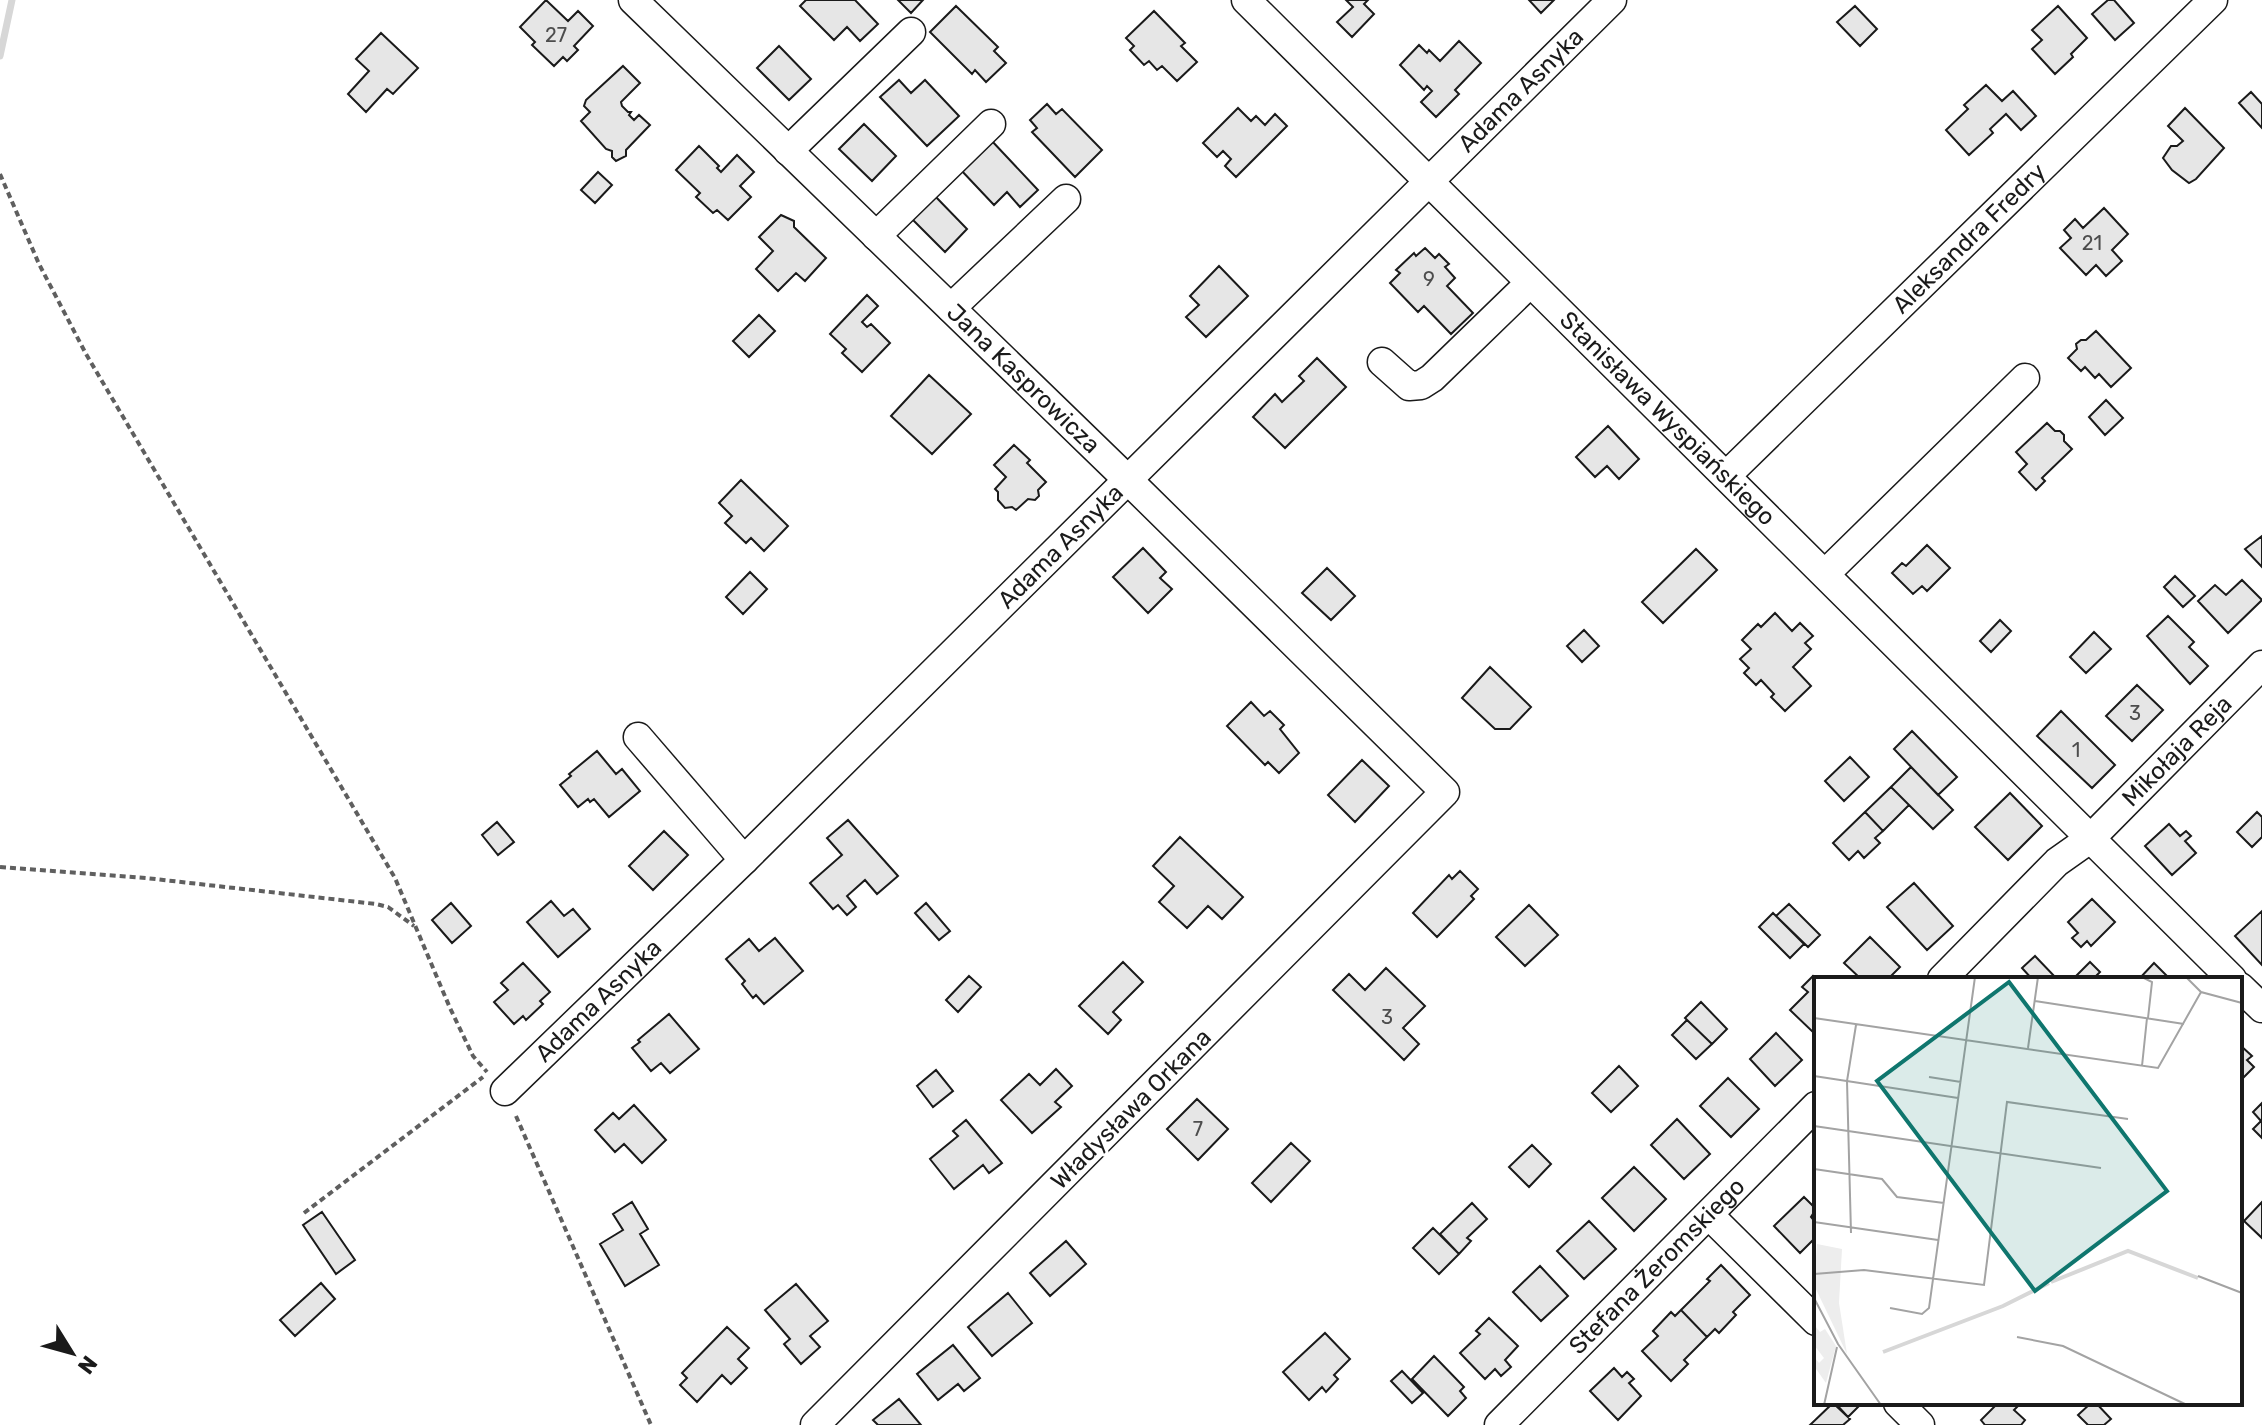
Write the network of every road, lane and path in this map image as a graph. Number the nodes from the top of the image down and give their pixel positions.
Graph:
1 (633, 0) edge
2 (1246, 0) edge
3 (1612, 0) edge
4 (2213, 0) edge
5 (911, 32) dead end
6 (991, 124) dead end
7 (788, 151) junction
8 (0, 174) edge
9 (1428, 183) junction
10 (1066, 199) dead end
11 (876, 236) junction
12 (1530, 283) junction
13 (951, 308) junction
14 (1382, 362) dead end
15 (2025, 378) dead end
16 (1726, 476) junction
17 (1128, 480) junction
18 (1825, 574) junction
19 (2262, 665) edge
20 (638, 737) dead end
21 (1445, 792) joint
22 (2091, 838) junction
23 (744, 860) junction
24 (0, 867) edge
25 (415, 928) junction
26 (1944, 977) edge
27 (2230, 977) edge
28 (2242, 989) edge
29 (2262, 1008) edge
30 (505, 1091) joint
31 (1814, 1108) edge
32 (304, 1213) dead end
33 (1709, 1215) junction
34 (1814, 1319) edge
35 (1900, 1405) edge
36 (651, 1425) edge
37 (815, 1425) edge
38 (1499, 1425) edge
39 (1920, 1425) edge

1 - 7 street, Jana Kasprowicza
2 - 9 street, Stanisława Wyspiańskiego
3 - 9 street, Adama Asnyka
4 - 16 street, Aleksandra Fredry
5 - 7 street
6 - 11 street
7 - 11 street, Jana Kasprowicza
8 - 25 path
9 - 12 street, Stanisława Wyspiańskiego
9 - 17 street, Adama Asnyka
10 - 13 street
11 - 13 street, Jana Kasprowicza
12 - 14 street
12 - 16 street, Stanisława Wyspiańskiego
13 - 17 street, Jana Kasprowicza
15 - 18 street
16 - 18 street, Stanisława Wyspiańskiego
17 - 21 street, Jana Kasprowicza
17 - 23 street, Adama Asnyka
18 - 22 street, Stanisława Wyspiańskiego
19 - 22 street, Mikołaja Reja
20 - 23 street
21 - 37 street, Władysława Orkana
22 - 26 street
22 - 27 street, Stanisława Wyspiańskiego
23 - 30 street, Adama Asnyka
24 - 25 path
25 - 32 path
28 - 29 street
30 - 36 path
31 - 33 street, Stefana Żeromskiego
33 - 34 street
33 - 38 street, Stefana Żeromskiego
35 - 39 street

